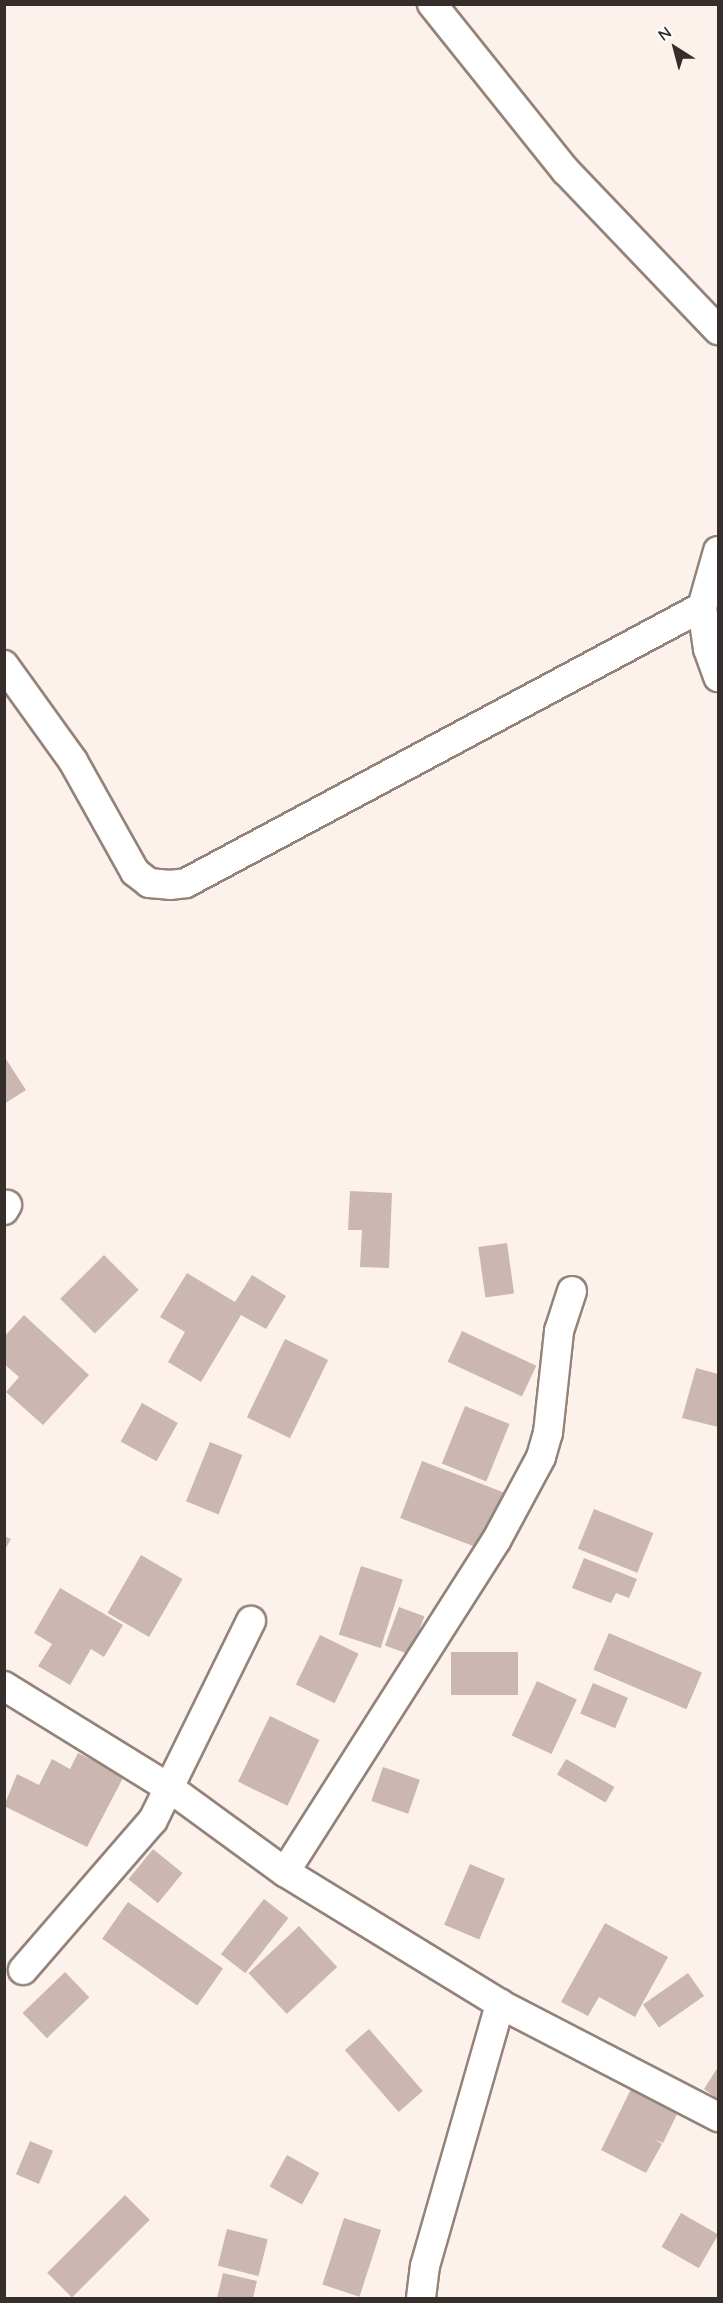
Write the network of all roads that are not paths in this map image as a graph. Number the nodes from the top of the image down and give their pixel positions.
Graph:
1 (432, 4) edge
2 (718, 330) edge
3 (718, 551) edge
4 (702, 607) junction
5 (4, 665) edge
6 (718, 677) edge
7 (572, 1291) dead end
8 (251, 1621) dead end
9 (9, 1700) edge
10 (171, 1789) junction
11 (285, 1872) junction
12 (23, 1970) dead end
13 (500, 2004) junction
14 (718, 2117) edge
15 (421, 2298) edge

1 - 2 street
3 - 4 street
4 - 5 street
4 - 6 street
7 - 11 street
8 - 10 street
9 - 10 street
10 - 11 street
10 - 12 street
11 - 13 street
13 - 14 street
13 - 15 street

